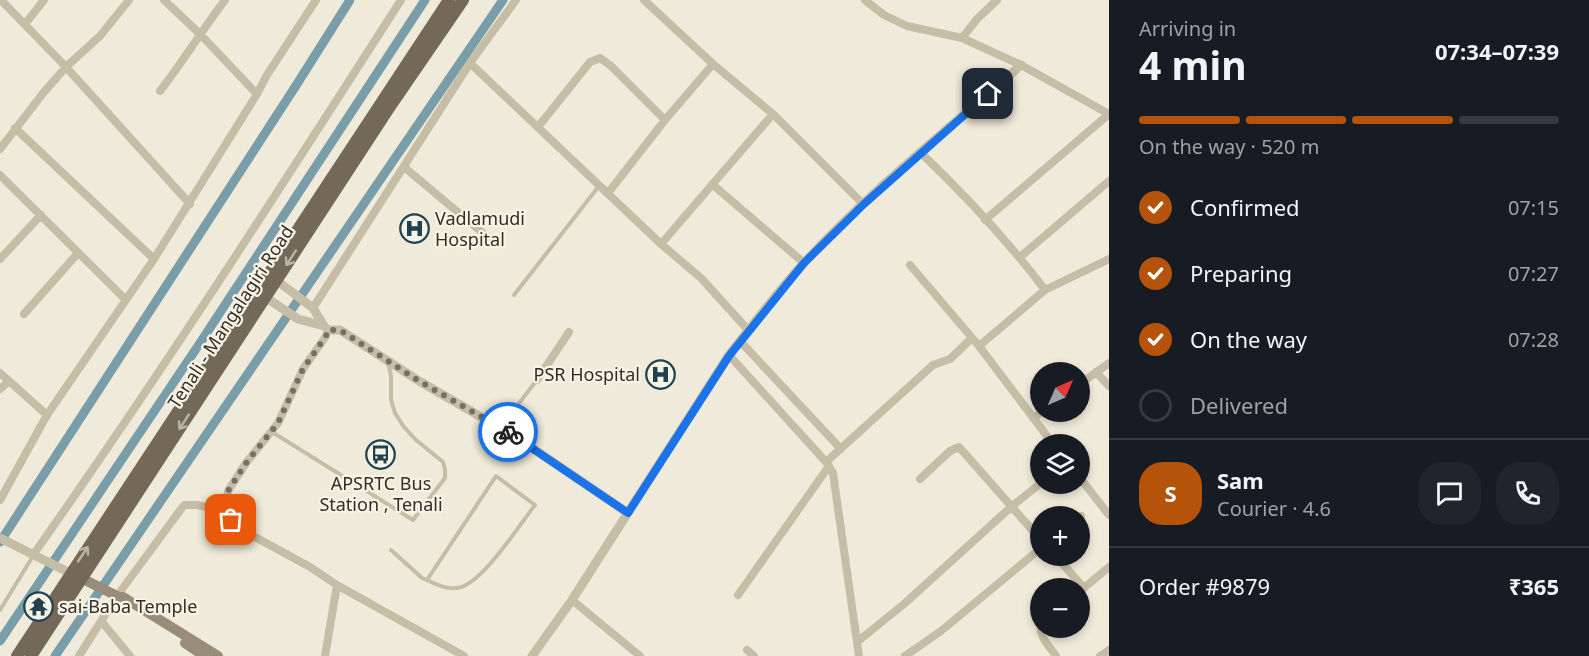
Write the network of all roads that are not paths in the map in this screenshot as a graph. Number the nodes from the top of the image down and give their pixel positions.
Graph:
1 (1, 0) edge
2 (44, 0) edge
3 (129, 0) edge
4 (164, 0) edge
5 (225, 0) edge
6 (316, 0) edge
7 (401, 0) edge
8 (449, 0) edge
9 (463, 0) edge
10 (516, 0) edge
11 (644, 0) edge
12 (865, 0) edge
13 (997, 0) edge
14 (25, 24) junction
15 (200, 34) junction
16 (962, 38) junction
17 (470, 63) junction
18 (713, 64) junction
19 (1021, 65) junction
20 (66, 67) junction
21 (160, 91) dead end
22 (257, 94) junction
23 (773, 114) junction
24 (665, 120) junction
25 (538, 127) junction
26 (15, 128) junction
27 (0, 149) edge
28 (921, 153) junction
29 (404, 167) junction
30 (0, 175) edge
31 (1109, 181) edge
32 (712, 184) junction
33 (600, 185) junction
34 (608, 194) junction
35 (190, 204) junction
36 (864, 204) junction
37 (41, 215) junction
38 (986, 219) junction
39 (490, 239) dead end
40 (661, 244) junction
41 (78, 253) junction
42 (1020, 257) junction
43 (0, 259) edge
44 (154, 259) junction
45 (1109, 259) edge
46 (804, 263) junction
47 (910, 265) dead end
48 (275, 279) junction
49 (1045, 290) junction
50 (514, 295) dead end
51 (264, 297) junction
52 (126, 300) junction
53 (311, 306) junction
54 (24, 314) dead end
55 (326, 328) junction
56 (748, 330) junction
57 (569, 332) dead end
58 (972, 338) junction
59 (740, 341) junction
60 (979, 346) junction
61 (729, 356) junction
62 (387, 360) junction
63 (1109, 363) edge
64 (1096, 372) junction
65 (0, 373) edge
66 (1090, 376) edge
67 (537, 380) joint
68 (9, 381) junction
69 (1109, 386) edge
70 (0, 389) edge
71 (1030, 414) edge
72 (47, 415) junction
73 (1036, 422) edge
74 (500, 428) junction
75 (272, 432) junction
76 (1045, 434) edge
77 (839, 450) junction
78 (828, 463) junction
79 (920, 479) dead end
80 (1090, 491) edge
81 (1030, 492) edge
82 (0, 500) edge
83 (225, 507) junction
84 (1011, 507) junction
85 (628, 513) junction
86 (1109, 515) edge
87 (1030, 528) edge
88 (4, 540) edge
89 (391, 550) dead end
90 (33, 555) junction
91 (1030, 558) edge
92 (1064, 566) edge
93 (1109, 567) edge
94 (73, 575) junction
95 (1073, 578) edge
96 (427, 580) junction
97 (1090, 582) edge
98 (337, 585) junction
99 (116, 595) junction
100 (738, 595) dead end
101 (572, 600) junction
102 (0, 610) edge
103 (102, 622) junction
104 (1044, 638) edge
105 (857, 642) junction
106 (31, 648) edge
107 (747, 650) dead end
108 (1109, 650) edge
109 (17, 656) edge
110 (80, 656) edge
111 (130, 656) edge
112 (204, 656) edge
113 (218, 656) edge
114 (325, 656) edge
115 (464, 656) edge
116 (532, 656) edge
117 (640, 656) edge
118 (754, 656) edge
119 (859, 656) edge
120 (906, 656) edge
121 (1056, 656) edge
122 (1100, 656) edge

1 - 14 street
2 - 14 street
3 - 20 street
4 - 15 street
5 - 15 street
6 - 22 street
7 - 90 street
8 - 48 main road, Tenali - Mangalagiri Road
9 -> 48 main road, Tenali - Mangalagiri Road
10 - 17 street
11 - 18 street
12 - 16 street
13 - 16 street
14 - 20 street
15 - 21 street
15 - 22 street
16 - 19 street
17 - 25 street
17 - 29 street
18 - 23 street
18 - 24 street
19 - 28 street
19 - 38 street
20 - 26 street
20 - 35 street
22 - 35 street
23 - 32 street
23 - 36 street
24 - 25 street
24 - 34 street
25 - 33 street
26 - 27 street
26 - 44 street
28 - 36 street
28 - 38 street
29 - 39 street
29 - 53 street
30 - 37 street
31 - 42 street
32 - 40 street
32 - 46 street
33 - 34 street
33 - 50 lane
34 - 40 street
35 - 44 street
36 - 46 street
37 - 41 street
37 - 43 street
38 - 42 street
40 - 56 street
41 - 52 street
41 - 54 street
42 - 49 street
44 - 52 street
45 - 49 street
46 - 56 street
47 - 58 street
48 - 51 main road, Tenali - Mangalagiri Road
48 - 53 street
49 - 60 street
51 - 55 street
51 - 94 main road, Tenali - Mangalagiri Road
52 - 72 street
53 - 55 street
55 - 62 street
55 - 75 street
56 - 59 street
57 - 67 street
58 - 60 street
58 - 77 street
59 - 61 street
59 - 77 street
60 - 71 street
61 - 78 street
61 - 85 street
62 - 74 street
62 - 75 lane
63 - 64 street
64 - 66 street
64 - 69 street
65 - 68 street
67 - 74 lane
68 - 70 street
68 - 72 street
72 - 82 street
73 - 76 street
74 - 85 street
75 - 83 street
77 - 78 street
78 - 100 street
78 - 105 street
79 - 84 street
80 - 86 street
81 - 84 street
83 - 98 street
83 - 99 street
84 - 87 street
84 - 105 street
85 - 101 street
88 - 90 street
89 - 96 lane
90 - 94 street
90 - 102 lane
91 - 120 street
92 - 95 street
93 - 97 street
94 - 99 main road
94 - 106 main road, Tenali - Mangalagiri Road
96 - 96 lane
98 - 114 street
98 - 115 street
99 - 103 street
99 - 112 main road
99 - 113 main road
101 - 116 street
101 - 117 street
103 - 110 street
103 - 111 street
104 - 121 street
105 - 119 street
106 - 109 main road, Tenali - Mangalagiri Road
107 - 118 street
108 - 122 street

